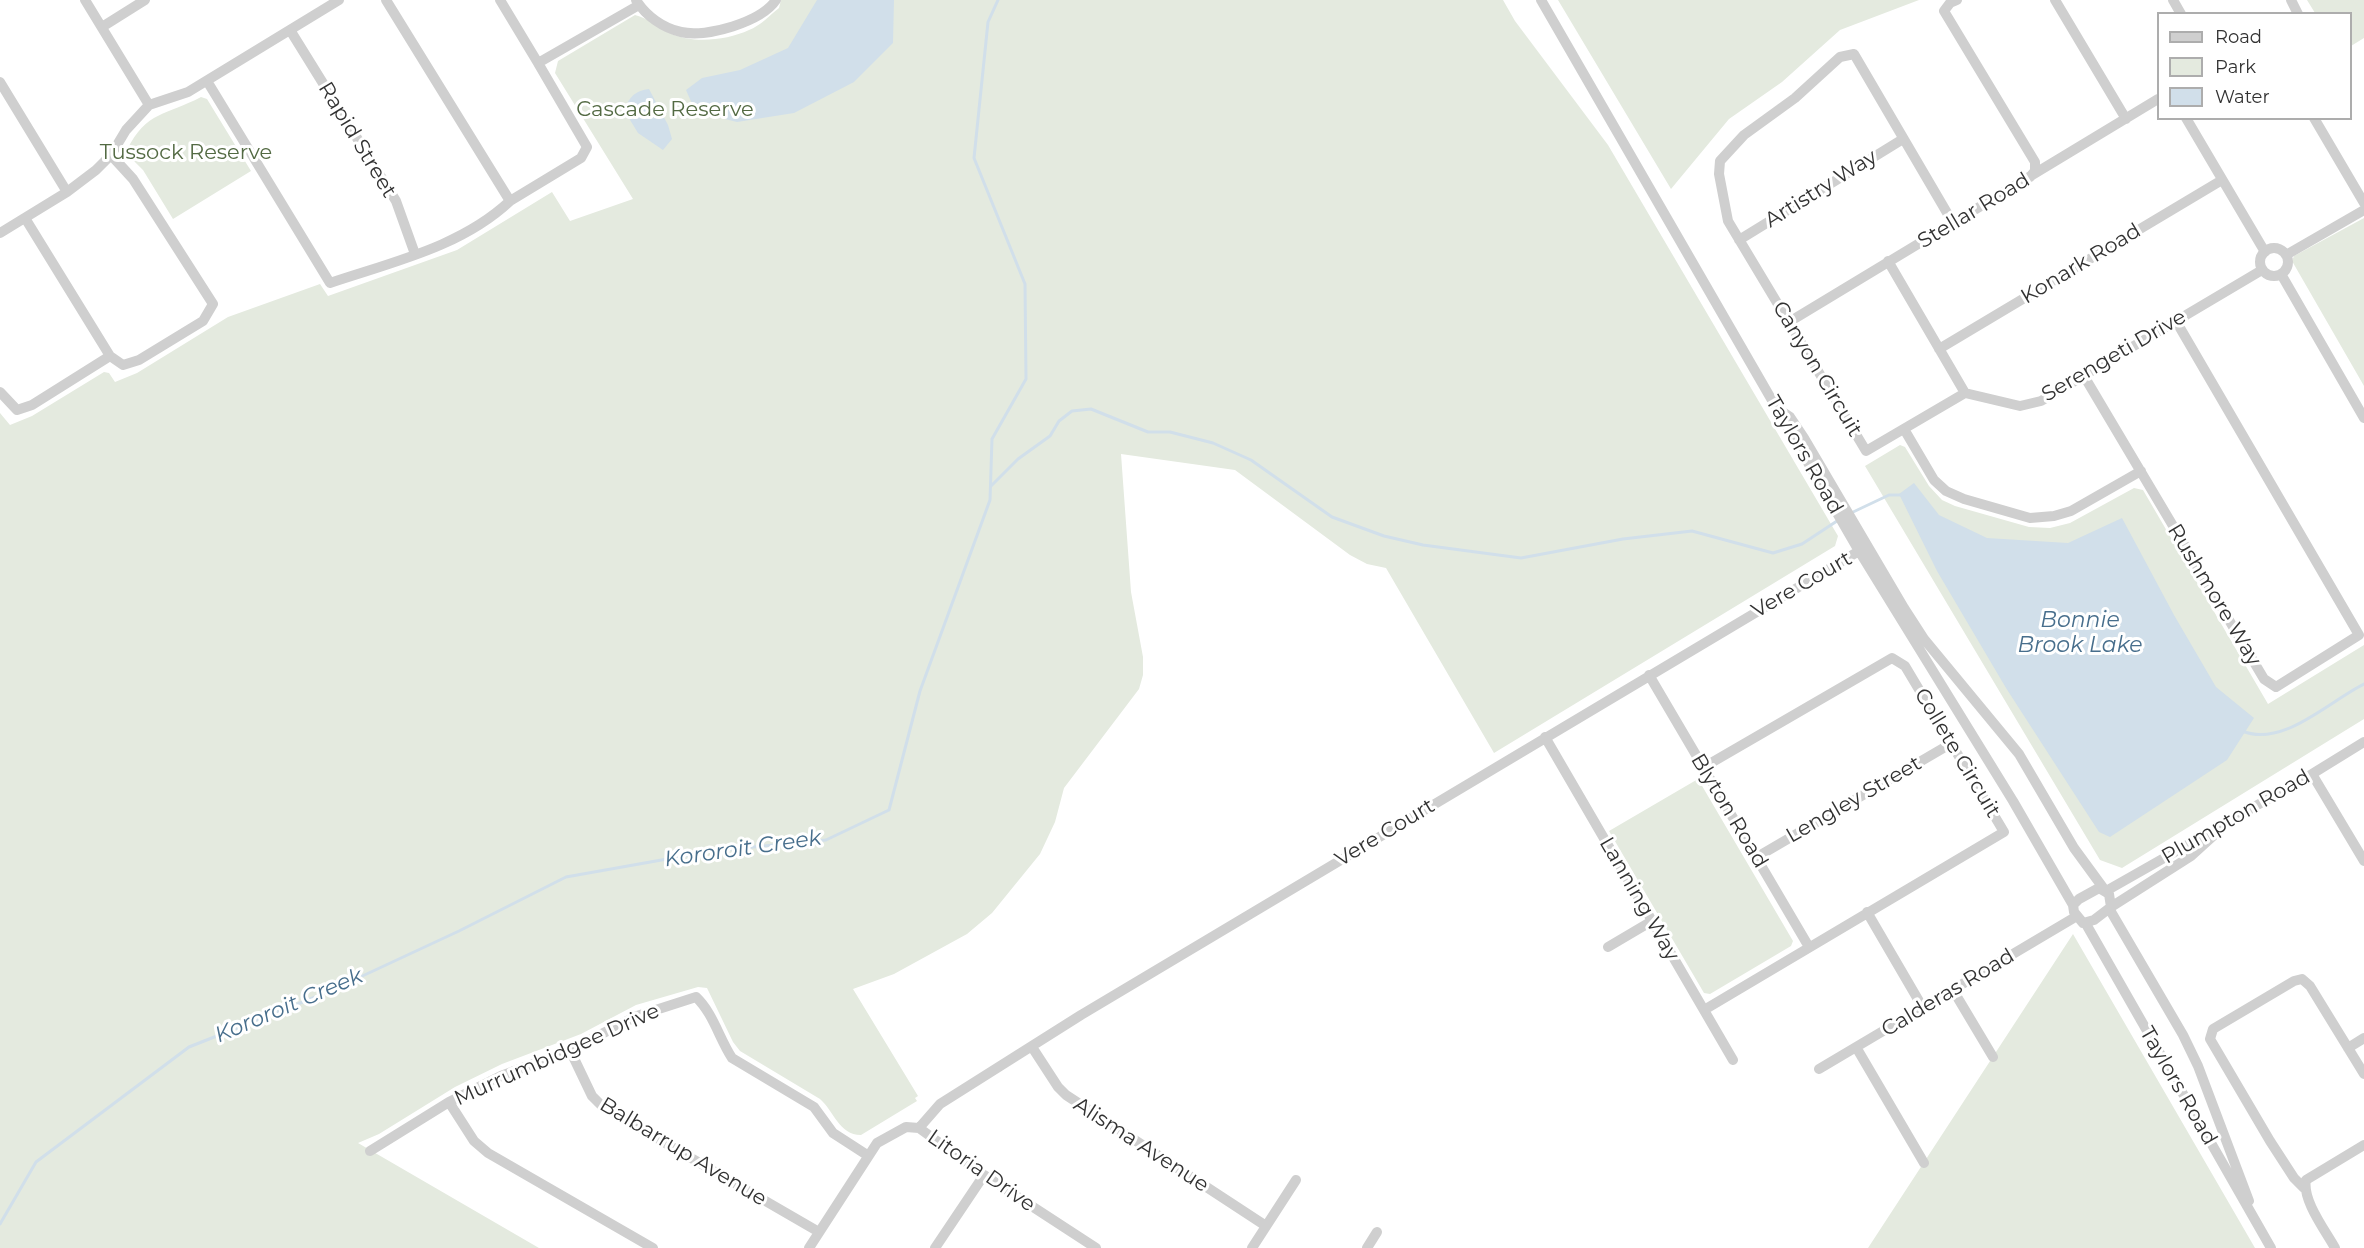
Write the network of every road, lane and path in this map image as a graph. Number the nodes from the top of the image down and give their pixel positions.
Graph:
1 (85, 0) edge
2 (145, 0) edge
3 (339, 0) edge
4 (386, 0) edge
5 (500, 0) edge
6 (776, 0) edge
7 (1541, 0) edge
8 (1957, 0) edge
9 (2055, 0) edge
10 (2291, 0) edge
11 (637, 2) edge
12 (2303, 12) edge
13 (102, 27) junction
14 (290, 30) junction
15 (537, 63) junction
16 (207, 81) junction
17 (0, 82) edge
18 (4, 97) edge
19 (2157, 100) edge
20 (149, 105) junction
21 (2126, 119) junction
22 (2187, 120) edge
23 (2315, 120) edge
24 (1904, 139) junction
25 (111, 155) junction
26 (2030, 177) junction
27 (2223, 180) junction
28 (67, 192) junction
29 (510, 201) junction
30 (2364, 203) edge
31 (2364, 210) edge
32 (25, 218) junction
33 (1953, 223) junction
34 (0, 233) edge
35 (1739, 240) junction
36 (2265, 252) junction
37 (415, 254) junction
38 (2286, 255) junction
39 (1888, 261) junction
40 (2262, 270) junction
41 (2281, 274) junction
42 (1789, 321) junction
43 (2176, 321) junction
44 (1939, 349) junction
45 (110, 356) junction
46 (2084, 376) junction
47 (1965, 393) junction
48 (1, 395) edge
49 (1778, 410) junction
50 (2364, 418) edge
51 (1904, 429) junction
52 (2141, 471) junction
53 (1859, 551) junction
54 (2362, 634) edge
55 (1649, 675) junction
56 (1545, 737) junction
57 (2364, 742) edge
58 (1952, 743) junction
59 (1704, 767) junction
60 (2312, 774) junction
61 (2229, 822) junction
62 (1757, 857) junction
63 (2364, 861) edge
64 (2105, 890) junction
65 (2110, 908) junction
66 (2075, 911) junction
67 (1867, 912) junction
68 (1652, 921) junction
69 (2086, 924) junction
70 (1608, 946) dead end
71 (1809, 947) junction
72 (1953, 990) junction
73 (1923, 1008) junction
74 (1704, 1010) junction
75 (2364, 1038) edge
76 (1032, 1047) junction
77 (1856, 1047) junction
78 (2348, 1048) junction
79 (570, 1050) junction
80 (1993, 1057) dead end
81 (1733, 1060) dead end
82 (1819, 1069) dead end
83 (2364, 1074) edge
84 (449, 1102) junction
85 (919, 1128) junction
86 (2364, 1145) edge
87 (370, 1151) dead end
88 (867, 1155) junction
89 (1924, 1163) dead end
90 (984, 1174) junction
91 (1296, 1180) dead end
92 (2304, 1188) junction
93 (2253, 1216) junction
94 (1266, 1226) junction
95 (819, 1232) junction
96 (1377, 1232) dead end
97 (652, 1248) edge
98 (810, 1248) edge
99 (935, 1248) edge
100 (1096, 1248) edge
101 (1252, 1248) edge
102 (1367, 1248) edge
103 (2271, 1248) edge
104 (2335, 1248) edge

1 - 13 street
2 - 13 street
3 - 14 street
4 - 29 street
5 - 15 street
6 - 11 street
7 - 49 street, Taylors Road
8 - 26 street
9 - 21 street
10 - 12 street
11 - 15 street
13 - 20 street
14 - 16 street
14 - 37 street, Rapid Street
15 - 29 street
16 - 20 street
16 - 37 street
17 - 18 street
18 - 28 street
19 - 21 street, Stellar Road
20 - 25 street
21 - 26 street, Stellar Road
22 - 27 street
23 - 30 street
24 - 33 street
24 - 35 street, Artistry Way
24 - 35 street, Canyon Circuit
25 - 28 street
25 - 45 street
26 - 33 street, Stellar Road
27 - 36 street
27 - 44 street, Konark Road
28 - 32 street
29 - 37 street
31 - 38 street
32 - 34 street
32 - 45 street
33 - 39 street, Stellar Road
35 - 42 street, Canyon Circuit
36 - 38 street
36 - 40 street
38 - 41 street
39 - 42 street, Stellar Road
39 - 44 street
40 - 41 street
40 - 43 street, Serengeti Drive
41 - 50 street
42 - 51 street, Canyon Circuit
43 - 46 street, Serengeti Drive
43 - 54 street, Rushmore Way
44 - 47 street
45 - 48 street
46 - 47 street, Serengeti Drive
46 - 52 street
47 - 51 street, Canyon Circuit
49 - 53 street, Taylors Road
49 - 64 street
51 - 52 street
52 - 54 street, Rushmore Way
53 - 55 street, Vere Court
53 - 66 street, Taylors Road
55 - 56 street, Vere Court
55 - 59 street, Blyton Road
56 - 68 street, Lanning Way
56 - 76 street, Vere Court
57 - 60 street, Plumpton Road
58 - 59 street, Collete Circuit
58 - 62 street, Lengley Street
58 - 67 street, Collete Circuit
59 - 62 street, Blyton Road
60 - 61 street, Plumpton Road
60 - 63 street
61 - 64 street, Plumpton Road
61 - 65 street
62 - 71 street, Blyton Road
64 - 65 street
64 - 66 street, Plumpton Road
65 - 69 street
65 - 93 street
66 - 69 street, Taylors Road
66 - 72 street, Calderas Road
67 - 71 street, Collete Circuit
67 - 73 street
68 - 70 street
68 - 74 street, Lanning Way
69 - 93 street, Taylors Road
71 - 74 street, Collete Circuit
72 - 73 street, Calderas Road
72 - 80 street
73 - 77 street, Calderas Road
74 - 81 street, Lanning Way
75 - 78 street
76 - 85 street, Vere Court
76 - 94 street, Alisma Avenue
77 - 82 street, Calderas Road
77 - 89 street
78 - 83 street
78 - 92 street
79 - 84 street, Murrumbidgee Drive
79 - 88 street, Murrumbidgee Drive
79 - 95 street, Balbarrup Avenue
84 - 87 street, Murrumbidgee Drive
84 - 97 street
85 - 88 street, Litoria Drive
85 - 90 street, Litoria Drive
86 - 92 street
88 - 95 street, Litoria Drive
90 - 99 street
90 - 100 street, Litoria Drive
91 - 94 street
92 - 104 street
93 - 103 street, Taylors Road
94 - 101 street
95 - 98 street, Litoria Drive
96 - 102 street

